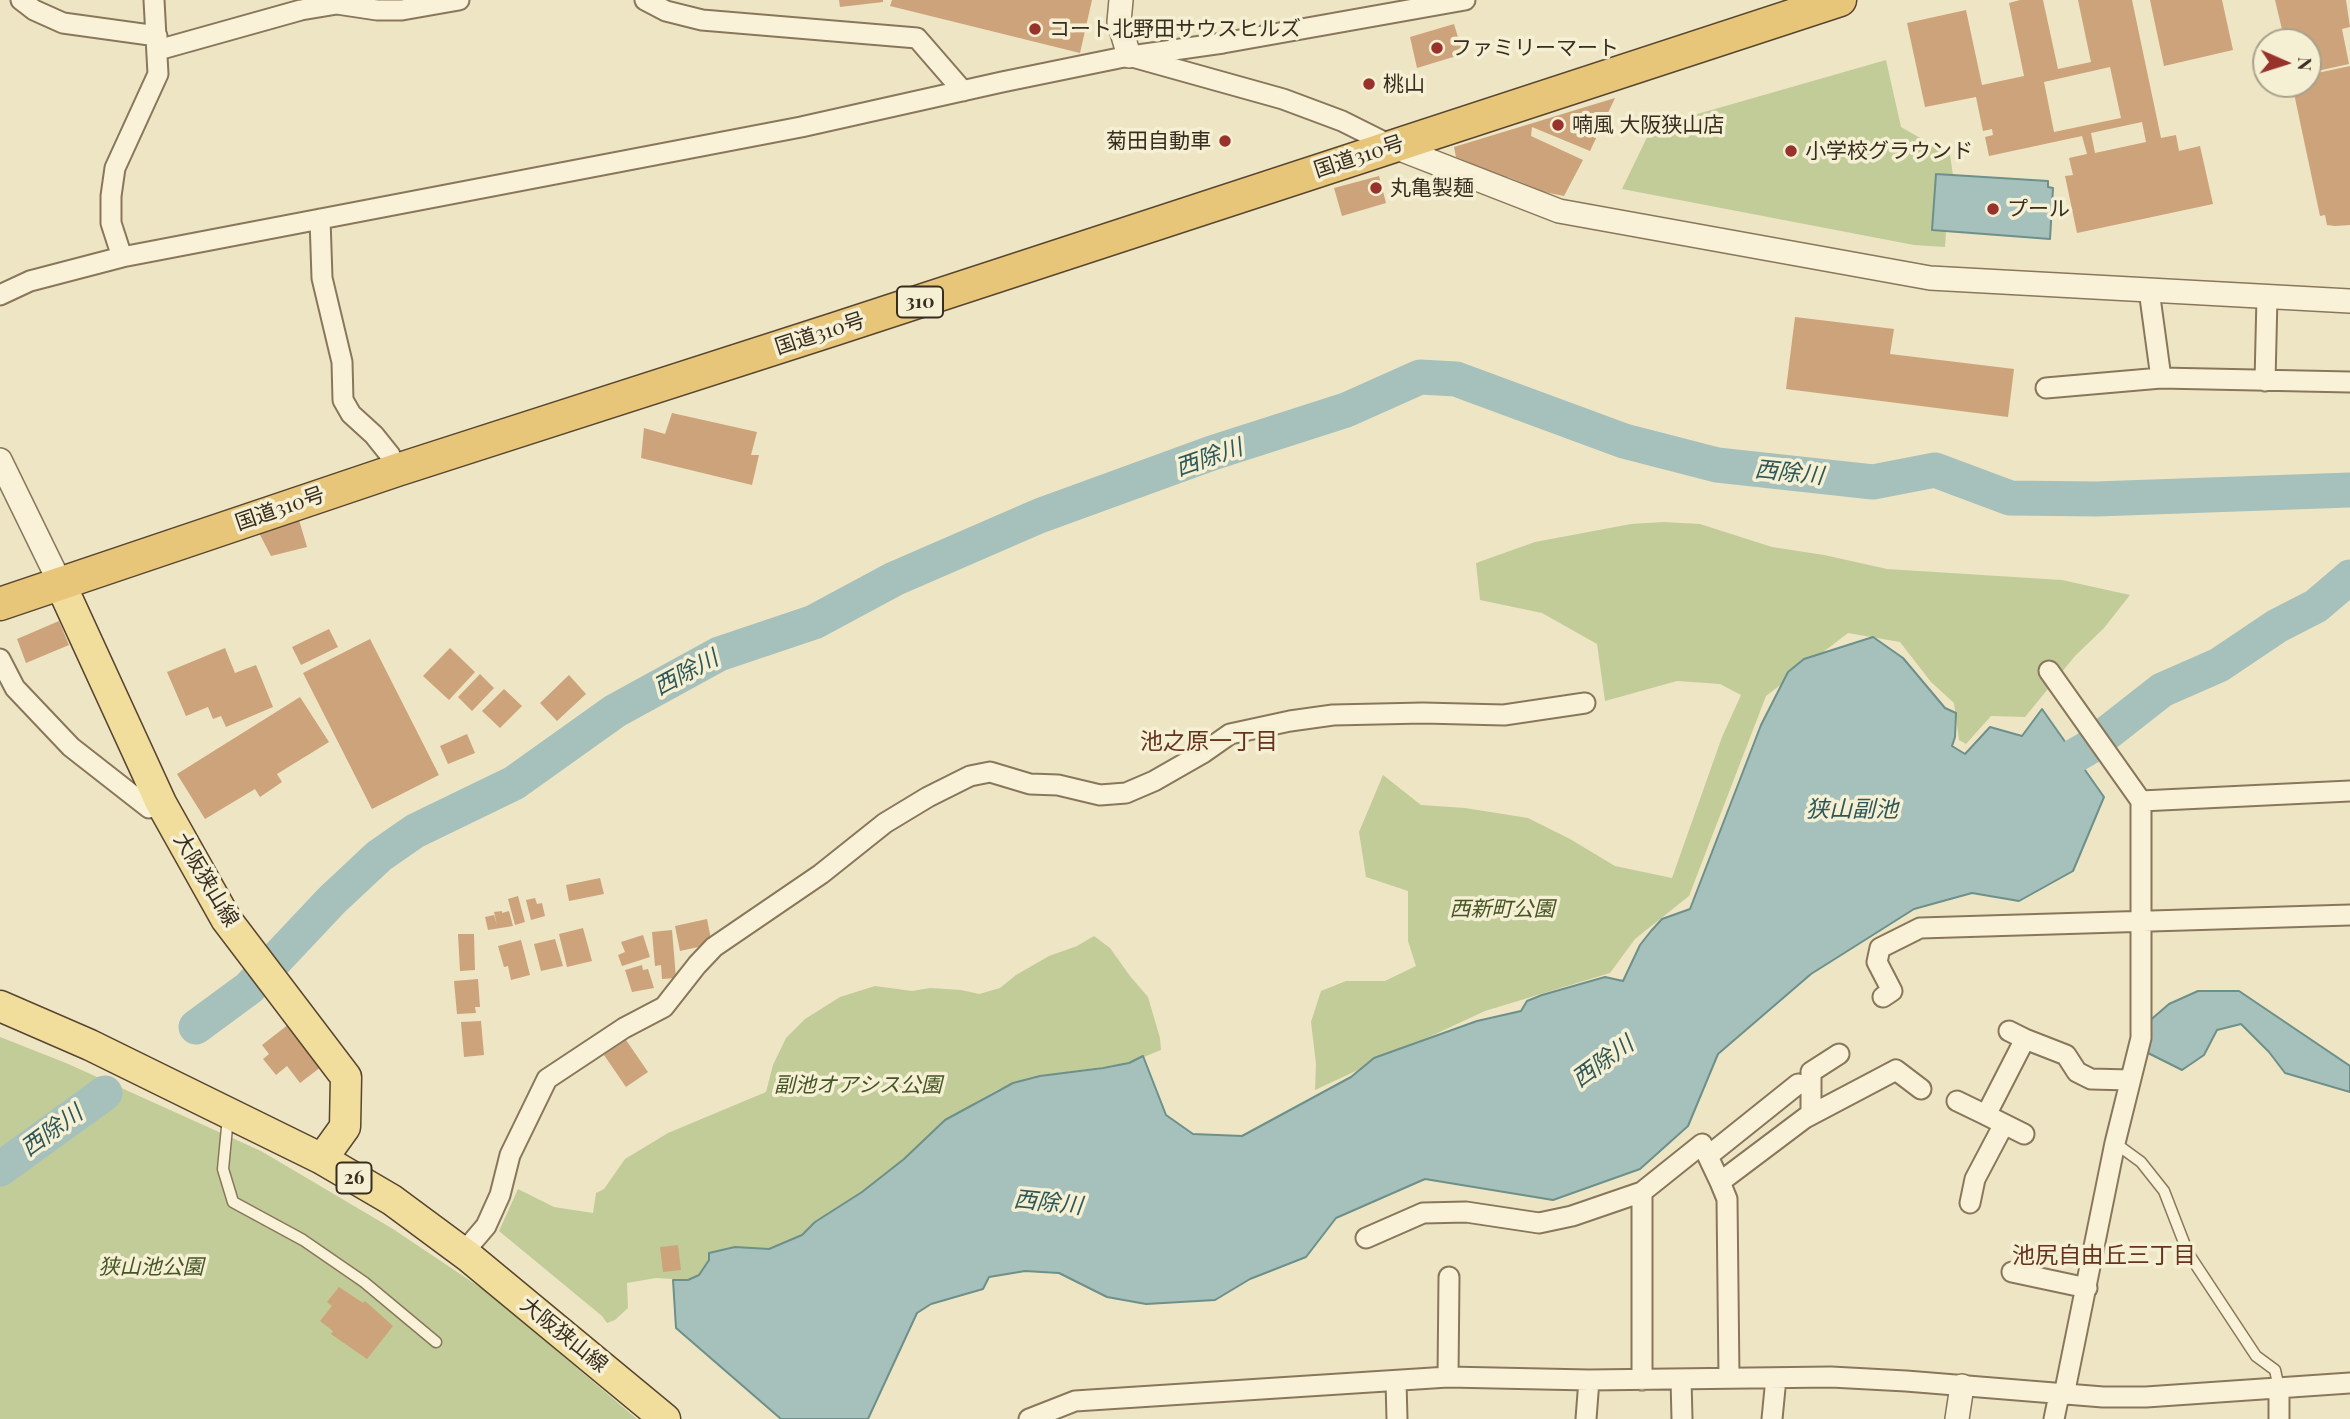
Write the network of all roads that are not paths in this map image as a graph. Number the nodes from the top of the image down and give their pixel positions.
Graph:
1 (20, 0) edge
2 (154, 0) edge
3 (459, 0) edge
4 (645, 0) edge
5 (1121, 0) edge
6 (1465, 0) edge
7 (1840, 0) edge
8 (384, 5) edge
9 (1402, 5) edge
10 (157, 43) junction
11 (1129, 56) junction
12 (963, 91) junction
13 (1392, 146) junction
14 (320, 219) junction
15 (122, 257) junction
16 (2149, 290) junction
17 (0, 295) edge
18 (2267, 298) junction
19 (2350, 301) edge
20 (2161, 378) junction
21 (2265, 381) junction
22 (2350, 383) edge
23 (2046, 388) dead end
24 (0, 460) edge
25 (397, 470) junction
26 (60, 583) junction
27 (0, 604) edge
28 (0, 659) edge
29 (2049, 671) dead end
30 (1585, 703) dead end
31 (2350, 791) edge
32 (2140, 800) junction
33 (161, 803) junction
34 (2350, 915) edge
35 (2141, 922) junction
36 (1883, 997) dead end
37 (0, 1006) edge
38 (1839, 1054) dead end
39 (2130, 1080) junction
40 (1798, 1084) dead end
41 (1921, 1089) dead end
42 (1957, 1101) dead end
43 (228, 1113) junction
44 (1811, 1114) junction
45 (1995, 1119) junction
46 (2024, 1134) dead end
47 (2115, 1143) junction
48 (1708, 1156) junction
49 (322, 1159) junction
50 (1720, 1182) junction
51 (1642, 1192) junction
52 (1970, 1203) dead end
53 (1366, 1238) dead end
54 (463, 1253) junction
55 (2012, 1272) dead end
56 (1449, 1277) dead end
57 (2087, 1288) junction
58 (436, 1342) dead end
59 (1448, 1377) junction
60 (1729, 1378) junction
61 (1776, 1378) junction
62 (1681, 1379) junction
63 (1589, 1380) junction
64 (1642, 1380) junction
65 (1396, 1381) junction
66 (2350, 1382) edge
67 (1962, 1386) junction
68 (2279, 1388) junction
69 (2061, 1395) junction
70 (666, 1419) edge
71 (1029, 1419) edge
72 (1397, 1419) edge
73 (1586, 1419) edge
74 (1682, 1419) edge
75 (1772, 1419) edge
76 (1958, 1419) edge
77 (2054, 1419) edge
78 (2279, 1419) edge

1 - 10 street
2 - 10 street
3 - 8 street
4 - 12 street
5 - 11 street
6 - 9 street
7 - 13 highway, 国道310号 / 310
8 - 10 street
9 - 11 street
10 - 15 street
11 - 12 street
11 - 13 street
12 - 14 street
13 - 16 street
13 - 25 highway, 国道310号 / 310
14 - 15 street
14 - 25 street
15 - 17 street
16 - 18 street
16 - 20 street
18 - 19 street
18 - 21 street
20 - 21 street
20 - 23 street
21 - 22 street
24 - 26 street
25 - 26 highway, 国道310号 / 310
26 - 27 highway, 国道310号 / 310
26 - 33 main road, 大阪狭山線 / 26
28 - 33 street
29 - 32 street
30 - 54 street
31 - 32 street
32 - 35 street
33 - 49 main road, 大阪狭山線 / 26
34 - 35 street
35 - 36 street
35 - 39 street
37 - 43 main road, 大阪狭山線 / 26
38 - 44 street
39 - 45 street
39 - 47 street
40 - 48 street
41 - 44 street
42 - 45 street
43 - 49 main road, 大阪狭山線 / 26
43 - 58 lane
44 - 50 street
45 - 46 street
45 - 52 street
47 - 57 street
47 - 68 lane
48 - 50 street
48 - 51 street
49 - 54 main road, 大阪狭山線 / 26
50 - 60 street
51 - 53 street
51 - 64 street
54 - 70 main road, 大阪狭山線 / 26
55 - 57 street
56 - 59 street
57 - 69 street
59 - 63 street
59 - 65 street
60 - 61 street
60 - 62 street
61 - 67 street
61 - 75 street
62 - 64 street
62 - 74 street
63 - 64 street
63 - 73 street
65 - 71 street
65 - 72 street
66 - 68 street
67 - 69 street
67 - 76 street
68 - 69 street
68 - 78 street
69 - 77 street

